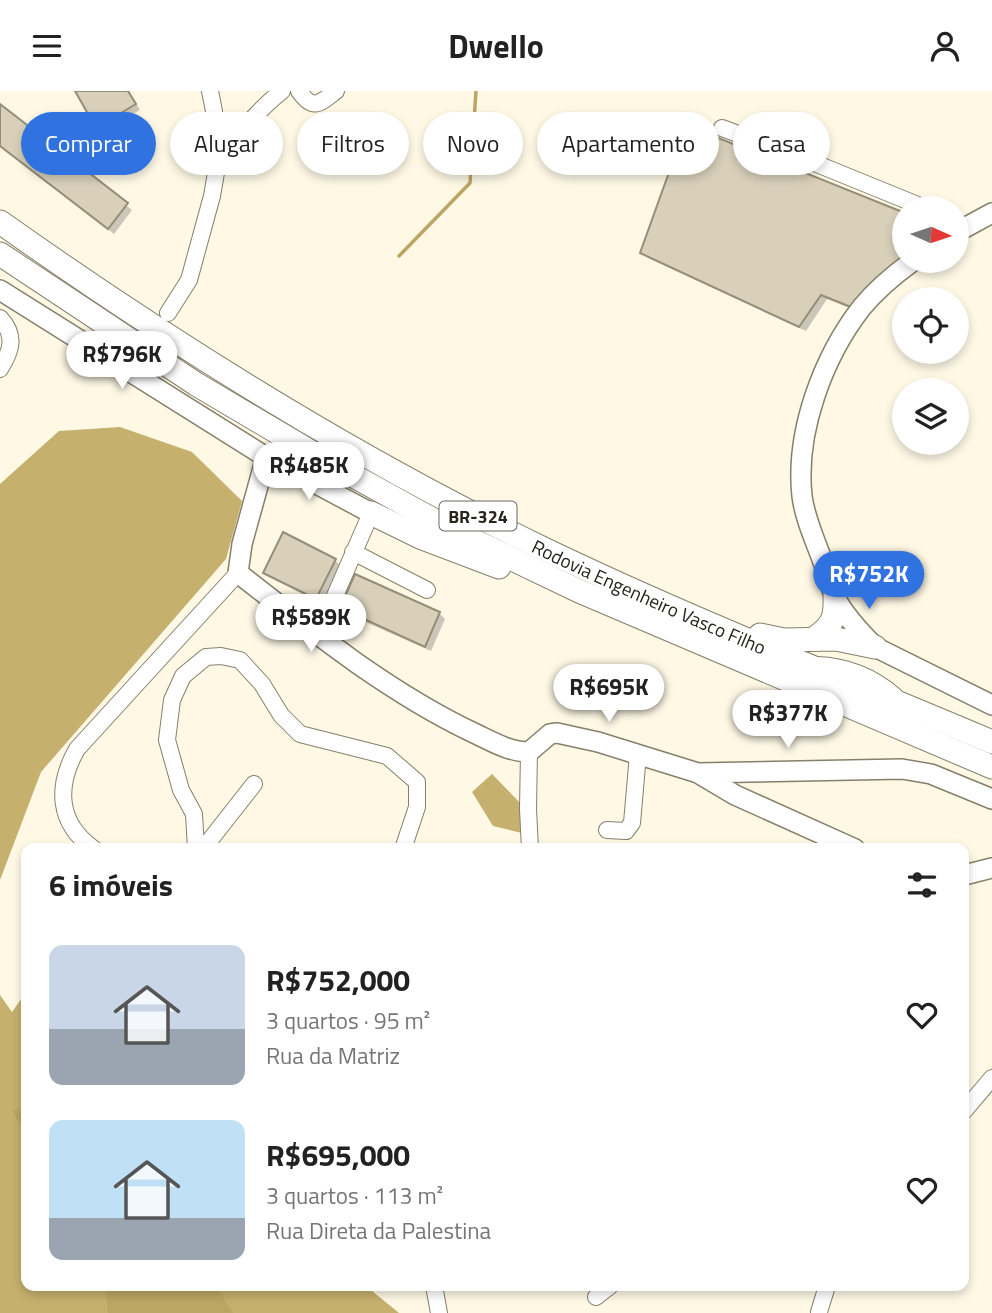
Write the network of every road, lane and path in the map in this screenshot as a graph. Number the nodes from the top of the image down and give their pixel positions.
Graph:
1 (210, 91) edge
2 (282, 91) edge
3 (299, 91) edge
4 (336, 91) edge
5 (214, 112) edge
6 (257, 112) edge
7 (722, 128) dead end
8 (215, 175) edge
9 (896, 196) edge
10 (992, 213) edge
11 (0, 222) edge
12 (970, 223) edge
13 (0, 254) edge
14 (0, 268) edge
15 (899, 273) edge
16 (0, 290) edge
17 (168, 313) dead end
18 (0, 318) edge
19 (124, 336) junction
20 (0, 369) edge
21 (266, 457) junction
22 (371, 513) junction
23 (353, 552) junction
24 (237, 572) junction
25 (427, 590) dead end
26 (579, 591) junction
27 (647, 596) junction
28 (835, 597) junction
29 (331, 605) dead end
30 (815, 638) junction
31 (875, 647) junction
32 (992, 705) edge
33 (992, 742) edge
34 (529, 752) junction
35 (638, 754) junction
36 (992, 767) edge
37 (698, 773) junction
38 (254, 784) dead end
39 (992, 799) edge
40 (607, 830) dead end
41 (88, 843) edge
42 (196, 843) edge
43 (208, 843) edge
44 (405, 843) edge
45 (530, 843) edge
46 (842, 843) edge
47 (992, 868) edge
48 (969, 874) edge
49 (992, 1078) edge
50 (969, 1105) edge
51 (435, 1291) edge
52 (604, 1291) edge
53 (825, 1291) edge
54 (596, 1297) dead end
55 (819, 1312) edge
56 (439, 1313) edge

1 - 5 street
2 - 6 street
3 - 4 street
7 - 9 street
8 - 17 street
10 - 12 main road
11 - 27 highway, Rodovia Engenheiro Vasco Filho / BR-324
13 - 19 highway, Rodovia Engenheiro Vasco Filho / BR-324
14 - 19 highway
15 - 28 main road
16 - 21 main road
18 - 20 street
19 - 26 highway, Rodovia Engenheiro Vasco Filho / BR-324
21 - 22 main road
21 - 24 main road
22 - 23 street
22 - 26 highway
23 - 25 street
23 - 29 street
24 - 34 main road
24 - 41 street
26 - 36 highway, Rodovia Engenheiro Vasco Filho / BR-324
27 - 30 highway
27 - 33 highway, Rodovia Engenheiro Vasco Filho / BR-324
28 - 30 highway
28 - 31 main road
30 - 31 highway
31 - 32 main road
34 - 35 main road
34 - 45 street
35 - 37 main road
35 - 40 street
37 - 39 main road
37 - 46 main road
38 - 43 street
42 - 44 street
47 - 48 main road
49 - 50 street
51 - 56 street
52 - 54 street
53 - 55 street

